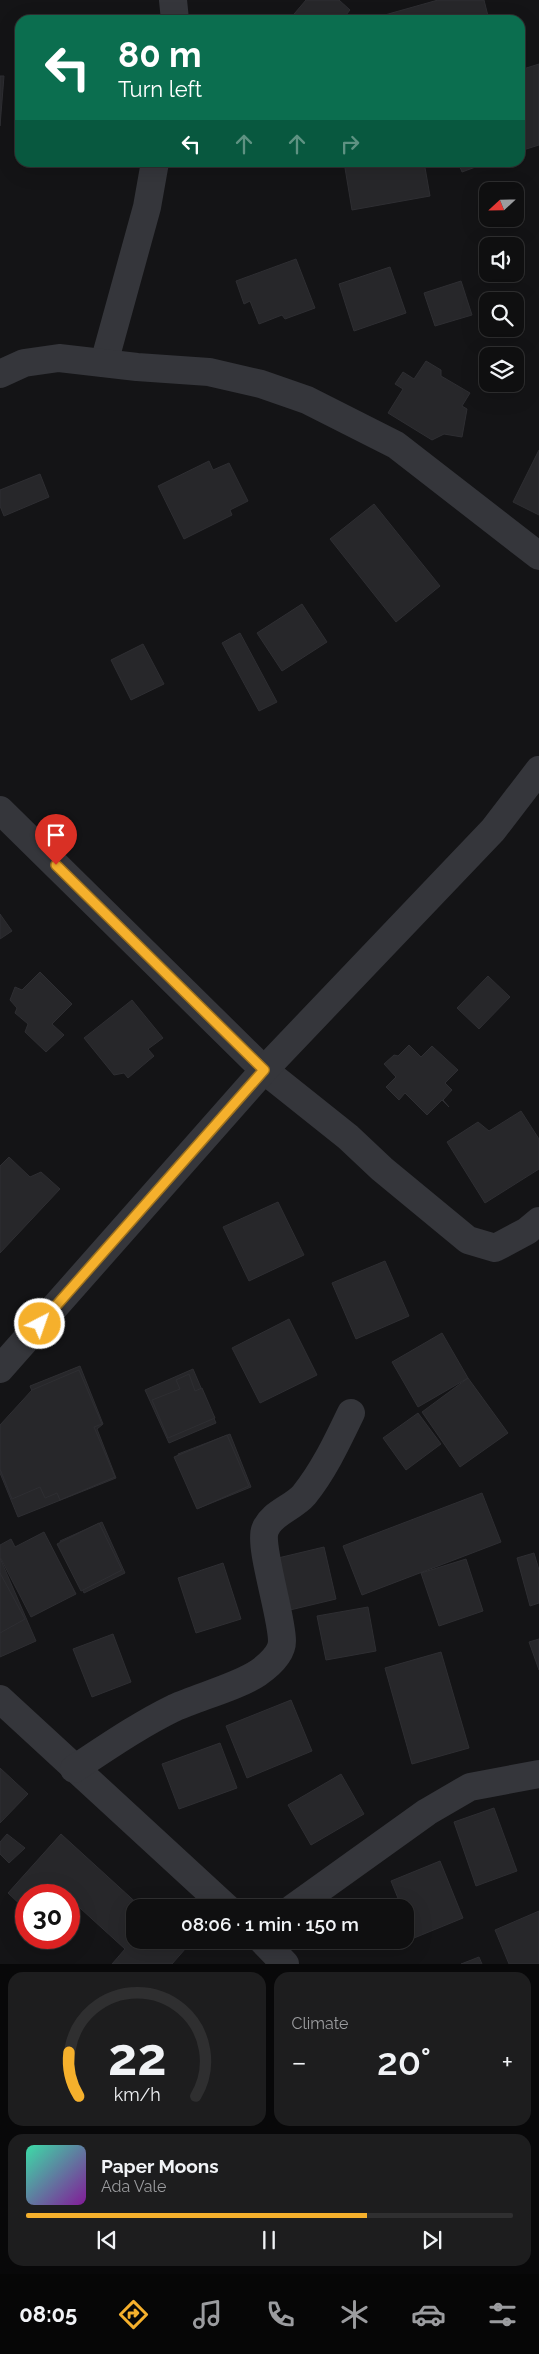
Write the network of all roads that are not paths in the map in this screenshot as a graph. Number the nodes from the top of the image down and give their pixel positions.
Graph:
1 (173, 0) edge
2 (174, 15) edge
3 (154, 167) edge
4 (104, 364) junction
5 (0, 374) edge
6 (539, 556) edge
7 (539, 770) edge
8 (0, 810) edge
9 (264, 1070) junction
10 (539, 1221) edge
11 (0, 1369) edge
12 (351, 1413) dead end
13 (0, 1699) edge
14 (74, 1769) junction
15 (539, 1774) edge
16 (217, 1899) edge
17 (306, 1899) edge
18 (271, 1949) edge
19 (285, 1964) edge

1 - 2 street
3 - 4 street
4 - 5 street
4 - 6 street
7 - 9 street
8 - 9 street
9 - 10 street
9 - 11 street
12 - 14 street
13 - 14 street
14 - 16 street
15 - 17 street
18 - 19 street

